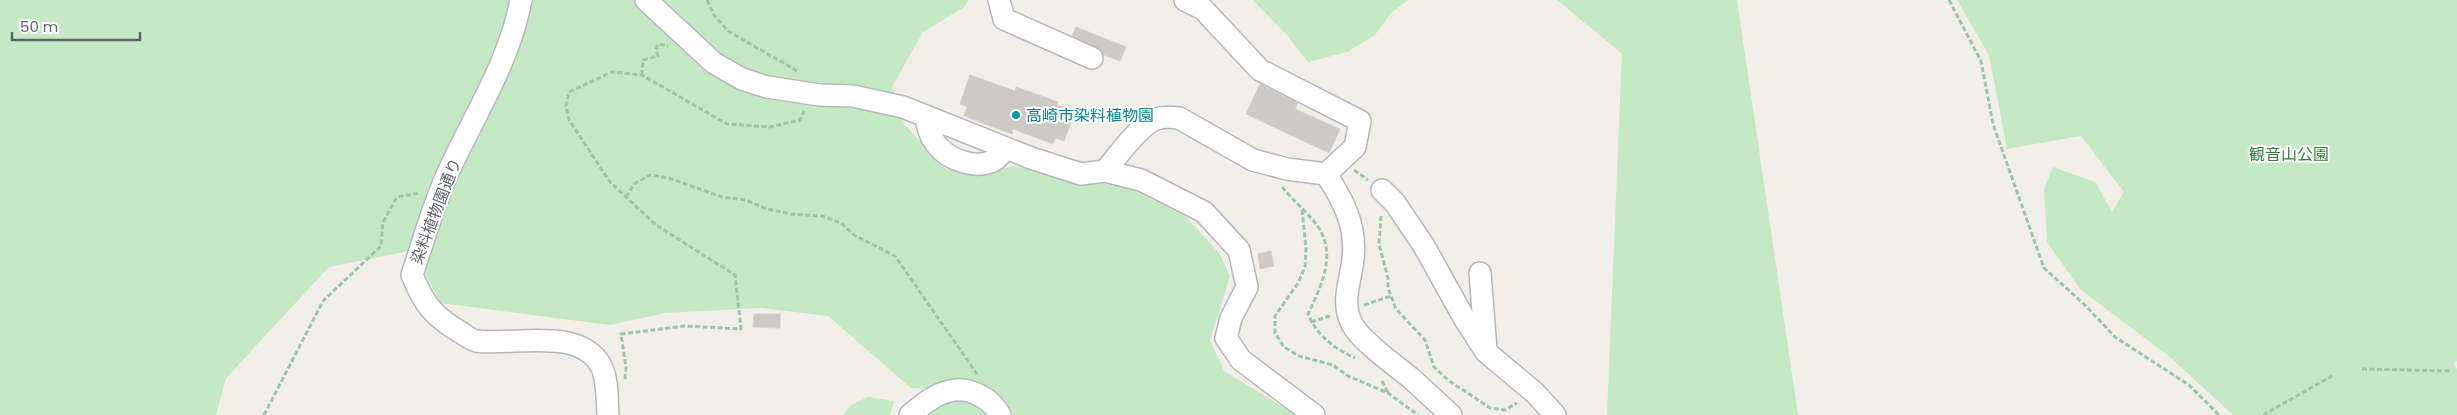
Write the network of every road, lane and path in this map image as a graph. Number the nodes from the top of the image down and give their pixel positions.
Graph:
1 (521, 0) edge
2 (646, 0) edge
3 (706, 0) edge
4 (999, 0) edge
5 (1186, 0) edge
6 (1949, 0) edge
7 (675, 50) dead end
8 (1092, 58) dead end
9 (642, 76) junction
10 (814, 94) junction
11 (926, 116) junction
12 (1006, 148) junction
13 (1269, 164) junction
14 (1334, 167) junction
15 (1104, 171) junction
16 (425, 189) dead end
17 (1385, 193) junction
18 (626, 197) junction
19 (1302, 210) junction
20 (1480, 273) dead end
21 (1391, 296) junction
22 (1346, 310) junction
23 (1486, 352) junction
24 (1360, 360) dead end
25 (626, 367) dead end
26 (2362, 369) dead end
27 (2450, 371) dead end
28 (2332, 376) dead end
29 (980, 377) dead end
30 (1380, 377) dead end
31 (1388, 393) junction
32 (1534, 393) junction
33 (264, 415) edge
34 (608, 415) edge
35 (910, 415) edge
36 (1000, 415) edge
37 (1314, 415) edge
38 (1418, 415) edge
39 (1451, 415) edge
40 (1554, 415) edge
41 (2219, 415) edge
42 (2264, 415) edge

1 - 34 street, 染料植物園通り
2 - 10 street
3 - 10 path
4 - 8 street
5 - 14 street
6 - 41 path
7 - 9 path
9 - 10 path
9 - 18 path
10 - 11 street
11 - 12 street
11 - 12 street
12 - 15 street
13 - 14 street
13 - 15 street
13 - 19 path
14 - 17 path
14 - 22 street
15 - 37 street
16 - 33 path
17 - 21 path
17 - 23 street
18 - 25 path
18 - 29 path
19 - 24 path
19 - 31 path
20 - 23 street
21 - 22 path
21 - 32 path
22 - 39 street
23 - 32 street
26 - 27 path
28 - 42 path
30 - 31 path
31 - 38 path
32 - 40 street
35 - 36 street

